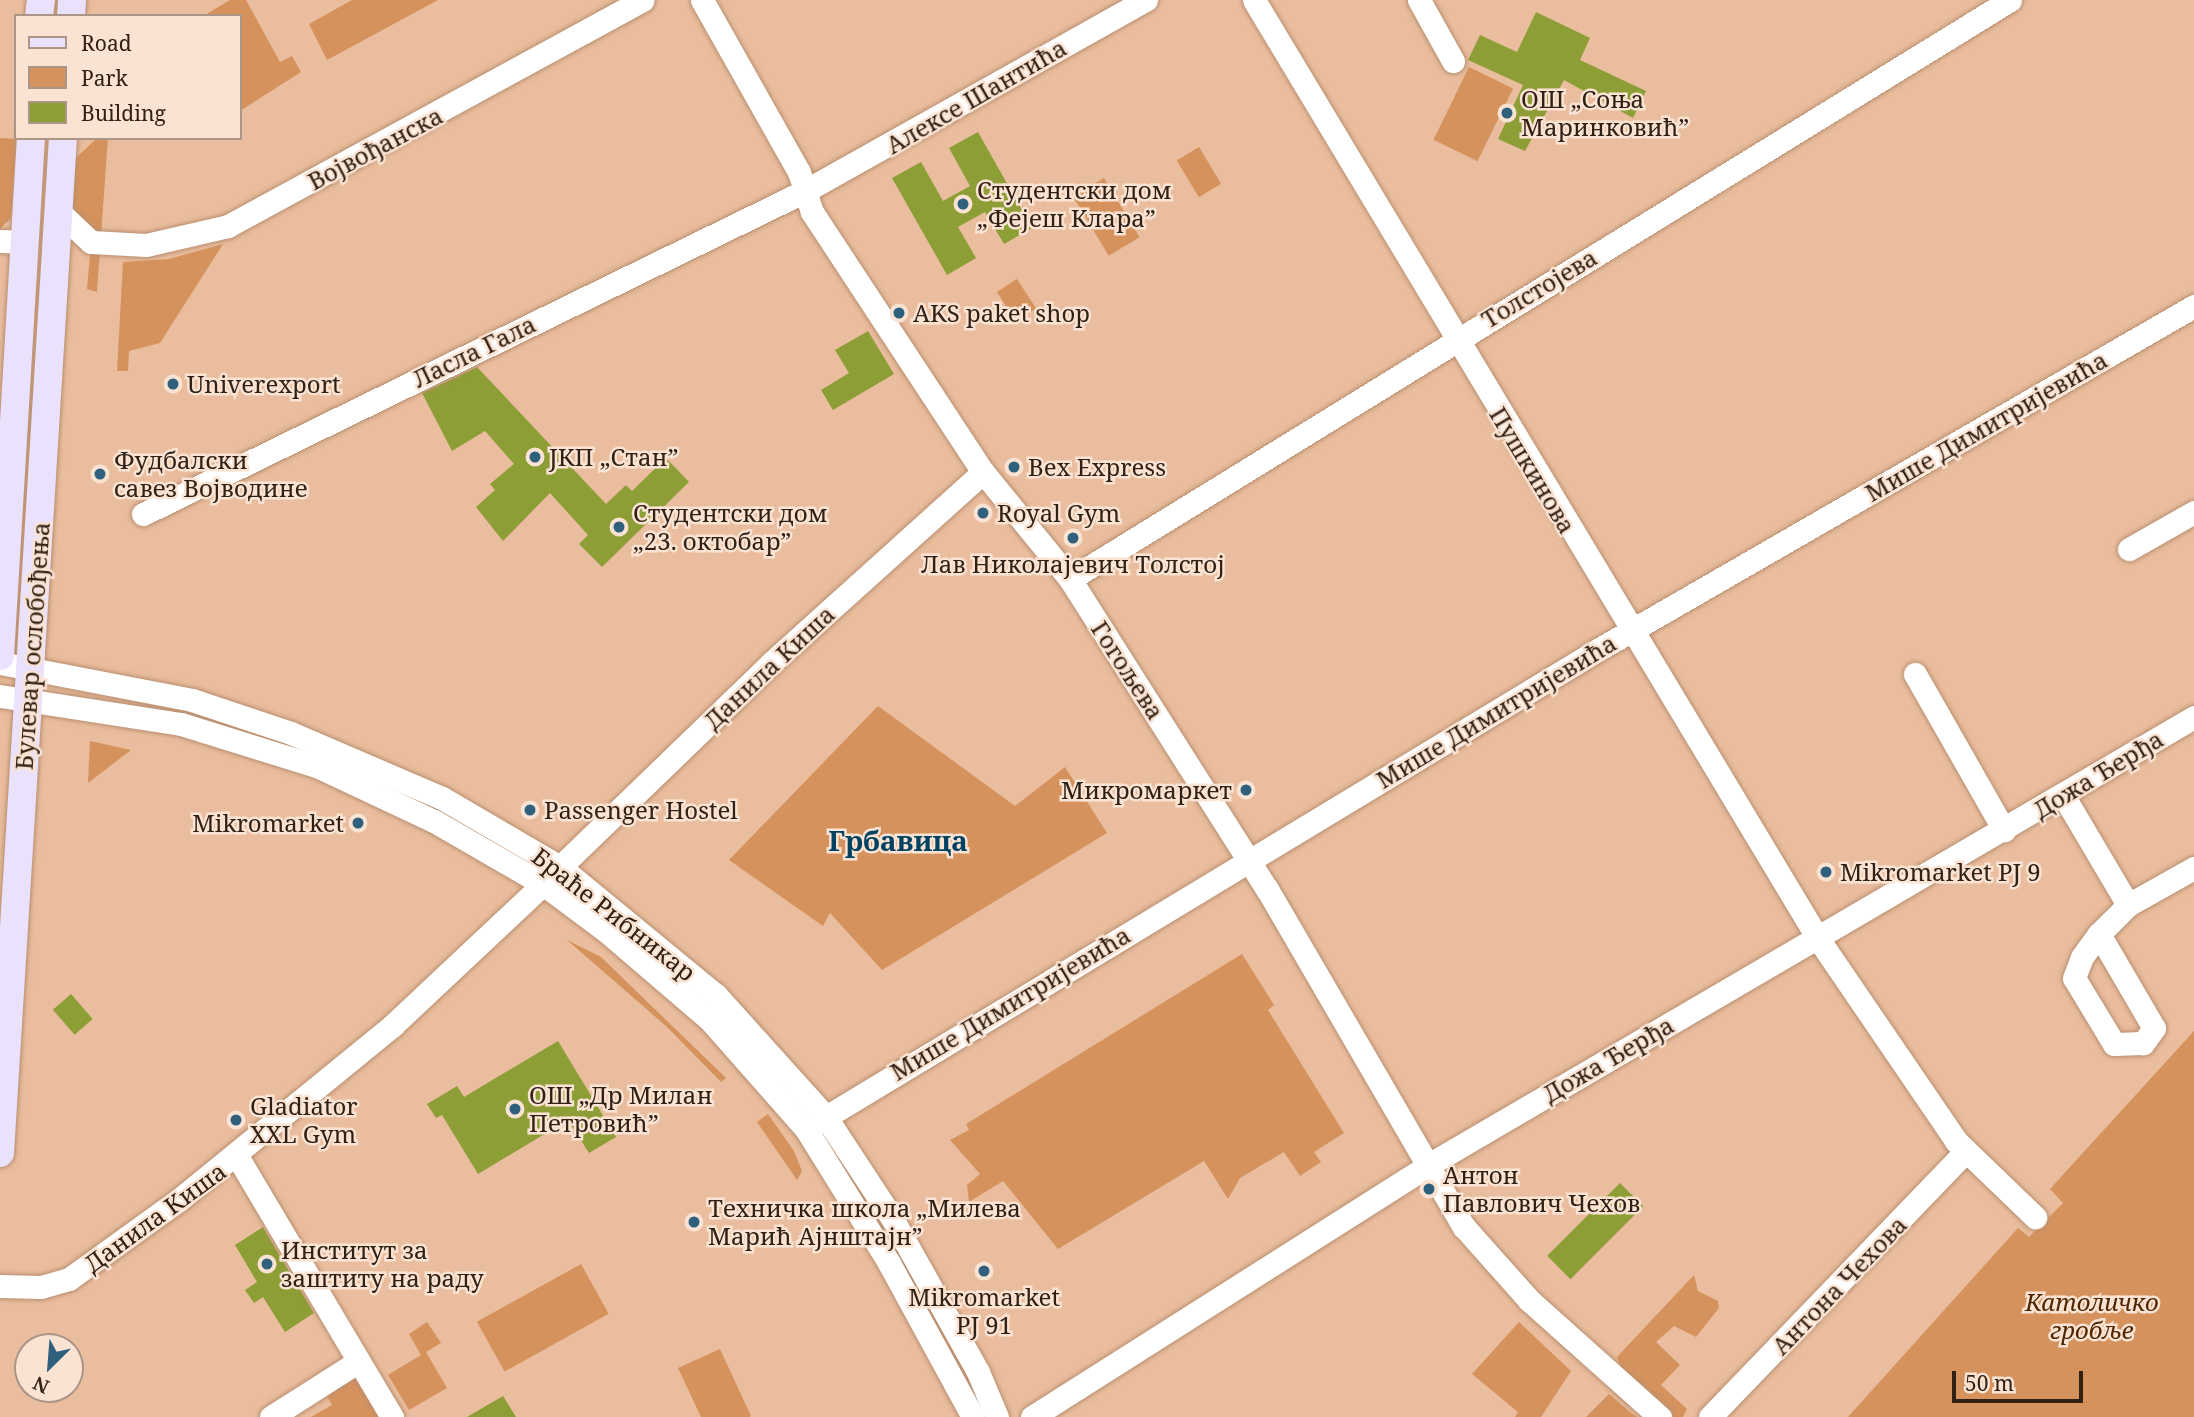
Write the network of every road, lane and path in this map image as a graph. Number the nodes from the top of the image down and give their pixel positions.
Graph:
1 (642, 0) edge
2 (702, 0) edge
3 (1146, 0) edge
4 (1254, 0) edge
5 (1419, 0) edge
6 (2010, 0) edge
7 (1453, 61) dead end
8 (31, 140) edge
9 (63, 140) edge
10 (805, 191) junction
11 (58, 211) junction
12 (12, 241) edge
13 (91, 243) junction
14 (54, 276) junction
15 (2194, 306) edge
16 (1454, 339) junction
17 (983, 472) junction
18 (2194, 512) edge
19 (144, 514) dead end
20 (2129, 549) dead end
21 (1070, 579) junction
22 (1630, 631) junction
23 (0, 656) edge
24 (0, 663) edge
25 (31, 668) junction
26 (1915, 674) dead end
27 (0, 696) edge
28 (29, 700) junction
29 (2194, 718) edge
30 (2063, 795) junction
31 (2004, 830) junction
32 (1249, 860) junction
33 (560, 867) junction
34 (2194, 868) edge
35 (543, 884) junction
36 (2128, 905) junction
37 (2099, 934) dead end
38 (1816, 937) junction
39 (825, 1116) junction
40 (806, 1129) junction
41 (1966, 1151) junction
42 (0, 1153) edge
43 (237, 1156) junction
44 (1430, 1164) junction
45 (2035, 1217) dead end
46 (0, 1286) edge
47 (359, 1362) junction
48 (1043, 1414) edge
49 (271, 1417) edge
50 (393, 1417) edge
51 (973, 1417) edge
52 (997, 1417) edge
53 (1660, 1417) edge
54 (1710, 1417) edge

1 - 13 street, Војвођанска
2 - 10 street, Гогољева
3 - 10 street, Алексе Шантића
4 - 16 street, Пушкинова
5 - 7 street
6 - 16 street, Толстојева
8 - 12 main road, Булевар ослобођења
9 - 11 main road, Булевар ослобођења
10 - 17 street, Гогољева
10 - 19 street, Ласла Гала
11 - 13 street
11 - 14 main road, Булевар ослобођења
12 - 23 main road, Булевар ослобођења
13 - 14 street
14 - 25 main road, Булевар ослобођења
15 - 22 street, Мише Димитријевића
16 - 21 street, Толстојева
16 - 22 street, Пушкинова
17 - 21 street, Гогољева
17 - 33 street, Данила Киша
18 - 20 street
21 - 32 street, Гогољева
22 - 32 street, Мише Димитријевића
22 - 38 street, Пушкинова
24 - 25 street, Браће Рибникар
25 - 28 main road, Булевар ослобођења
25 - 33 street, Браће Рибникар
26 - 31 street
27 - 28 street, Браће Рибникар
28 - 35 street, Браће Рибникар
28 - 42 main road, Булевар ослобођења
29 - 30 street, Дожа Ђерђа
30 - 31 street, Дожа Ђерђа
30 - 36 street
31 - 38 street, Дожа Ђерђа
32 - 39 street, Мише Димитријевића
32 - 44 street, Гогољева
33 - 39 street, Браће Рибникар
34 - 36 street
35 - 40 street, Браће Рибникар
35 - 43 street, Данила Киша
36 - 37 street
38 - 41 street
38 - 44 street, Дожа Ђерђа
39 - 40 street, Мише Димитријевића
39 - 52 street, Браће Рибникар
40 - 51 street, Браће Рибникар
41 - 45 street
41 - 54 street, Антона Чехова
43 - 46 street, Данила Киша
43 - 47 street
44 - 48 street, Дожа Ђерђа
44 - 53 street
47 - 49 street
47 - 50 street

